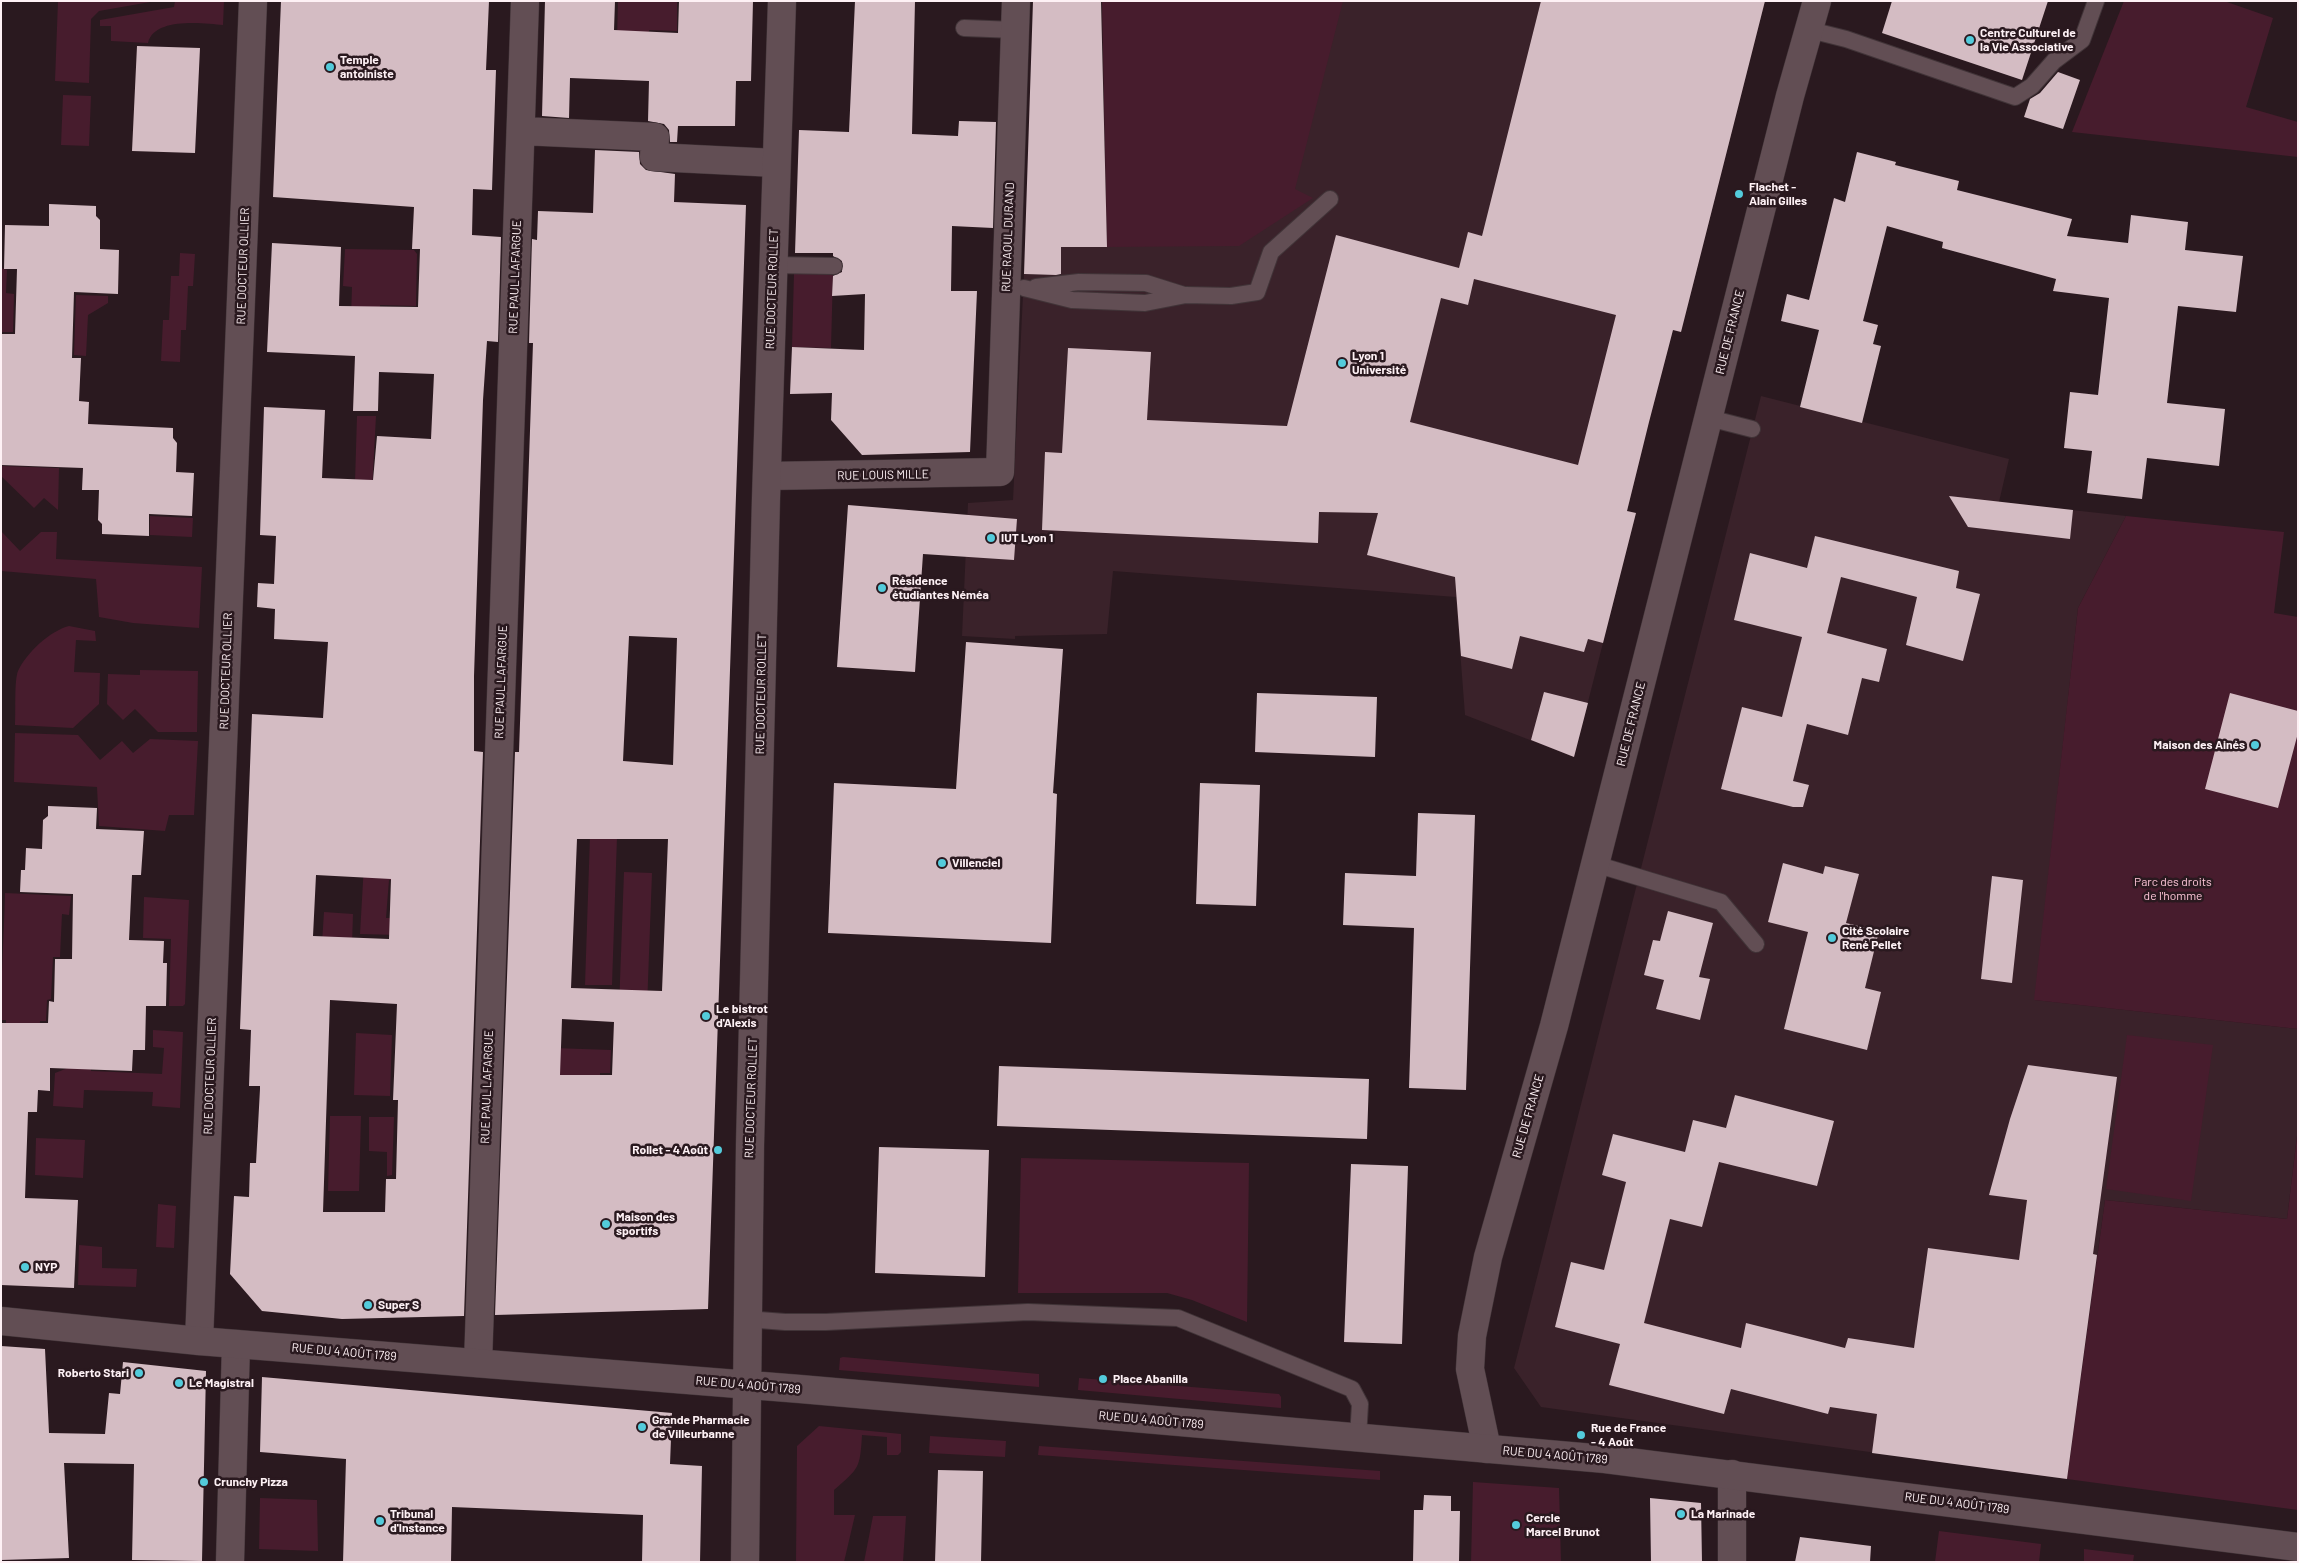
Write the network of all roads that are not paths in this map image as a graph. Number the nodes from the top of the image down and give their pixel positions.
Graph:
1 (253, 1) edge
2 (525, 1) edge
3 (782, 1) edge
4 (1016, 1) edge
5 (1817, 1) edge
6 (2096, 1) edge
7 (964, 28) dead end
8 (1015, 30) junction
9 (1810, 30) junction
10 (521, 131) junction
11 (776, 163) junction
12 (1330, 199) dead end
13 (773, 265) junction
14 (834, 266) dead end
15 (1015, 288) junction
16 (1709, 418) junction
17 (1752, 429) dead end
18 (1000, 472) joint
19 (767, 476) junction
20 (1595, 864) junction
21 (1756, 944) dead end
22 (746, 1319) junction
23 (1, 1321) edge
24 (199, 1341) junction
25 (236, 1344) junction
26 (478, 1363) junction
27 (745, 1386) junction
28 (1358, 1438) junction
29 (1487, 1449) junction
30 (1732, 1474) junction
31 (2298, 1548) edge
32 (230, 1562) edge
33 (745, 1562) edge
34 (1732, 1562) edge

1 - 24 street, RUE DOCTEUR OLLIER
2 - 10 street, RUE PAUL LAFARGUE
3 - 11 street, RUE DOCTEUR ROLLET
4 - 8 street, RUE RAOUL DURAND
5 - 9 street, RUE DE FRANCE
6 - 9 lane
7 - 8 lane
8 - 15 street, RUE RAOUL DURAND
9 - 16 street, RUE DE FRANCE
10 - 11 street
10 - 26 street, RUE PAUL LAFARGUE
11 - 13 street, RUE DOCTEUR ROLLET
12 - 15 lane
13 - 14 lane
13 - 19 street, RUE DOCTEUR ROLLET
15 - 18 street, RUE RAOUL DURAND
16 - 17 lane
16 - 20 street, RUE DE FRANCE
18 - 19 street, RUE LOUIS MILLE
19 - 22 street, RUE DOCTEUR ROLLET
20 - 21 lane
20 - 29 street, RUE DE FRANCE
22 - 27 street, RUE DOCTEUR ROLLET
22 - 28 lane
23 - 24 street, RUE DU 4 AOÛT 1789
24 - 25 street, RUE DU 4 AOÛT 1789
25 - 26 street, RUE DU 4 AOÛT 1789
25 - 32 street
26 - 27 street, RUE DU 4 AOÛT 1789
27 - 28 street, RUE DU 4 AOÛT 1789
27 - 33 street, RUE DOCTEUR ROLLET
28 - 29 street, RUE DU 4 AOÛT 1789
29 - 30 street, RUE DU 4 AOÛT 1789
30 - 31 street, RUE DU 4 AOÛT 1789
30 - 34 street

